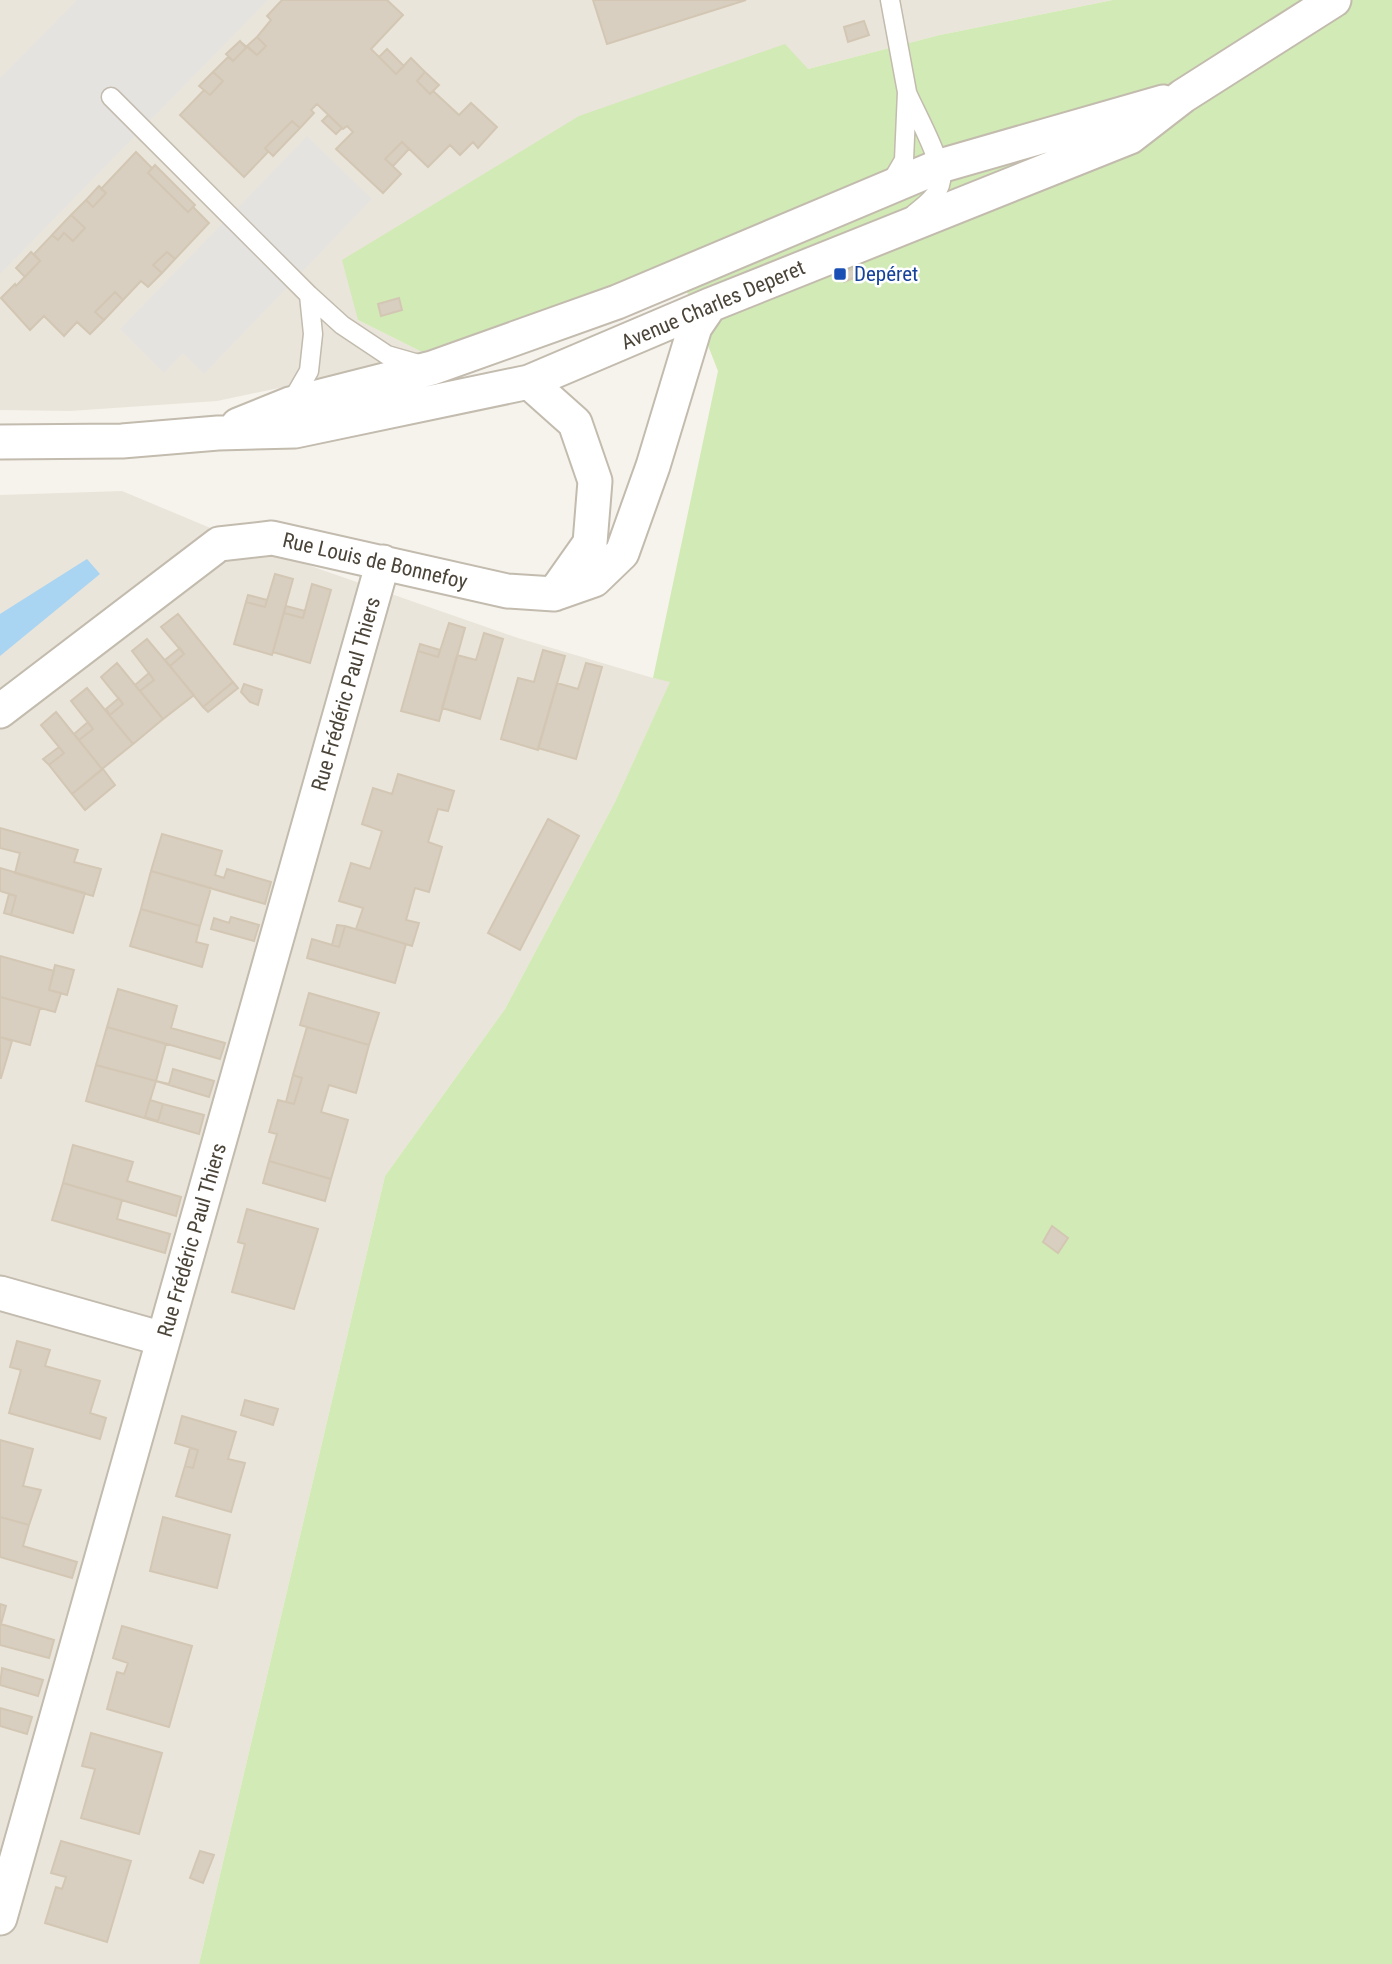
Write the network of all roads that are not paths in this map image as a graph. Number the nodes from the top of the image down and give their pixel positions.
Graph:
1 (890, 0) edge
2 (1334, 0) edge
3 (907, 92) junction
4 (1183, 96) junction
5 (111, 97) dead end
6 (940, 166) junction
7 (888, 188) junction
8 (886, 236) junction
9 (309, 295) junction
10 (710, 305) junction
11 (432, 368) junction
12 (529, 382) junction
13 (290, 404) junction
14 (218, 433) junction
15 (0, 442) edge
16 (383, 562) junction
17 (554, 594) junction
18 (2, 715) edge
19 (0, 1293) edge
20 (163, 1339) junction
21 (0, 1918) edge

1 - 3 lane
2 - 4 street, Avenue Charles Deperet
3 - 6 lane
3 - 7 lane
4 - 6 street, Avenue Charles Deperet
4 - 8 street, Avenue Charles Deperet
5 - 9 lane
6 - 7 street, Avenue Charles Deperet
6 - 8 lane
7 - 11 street, Avenue Charles Deperet
8 - 10 street, Avenue Charles Deperet
9 - 11 lane
9 - 13 lane
10 - 12 street, Avenue Charles Deperet
10 - 17 street, Rue Louis de Bonnefoy
11 - 13 street, Avenue Charles Deperet
12 - 14 street, Avenue Charles Deperet
12 - 17 street
13 - 14 street, Avenue Charles Deperet
14 - 15 street, Avenue Charles Deperet
16 - 17 street, Rue Louis de Bonnefoy
16 - 18 street, Rue Louis de Bonnefoy
16 - 20 street, Rue Frédéric Paul Thiers
19 - 20 street
20 - 21 street, Rue Frédéric Paul Thiers

